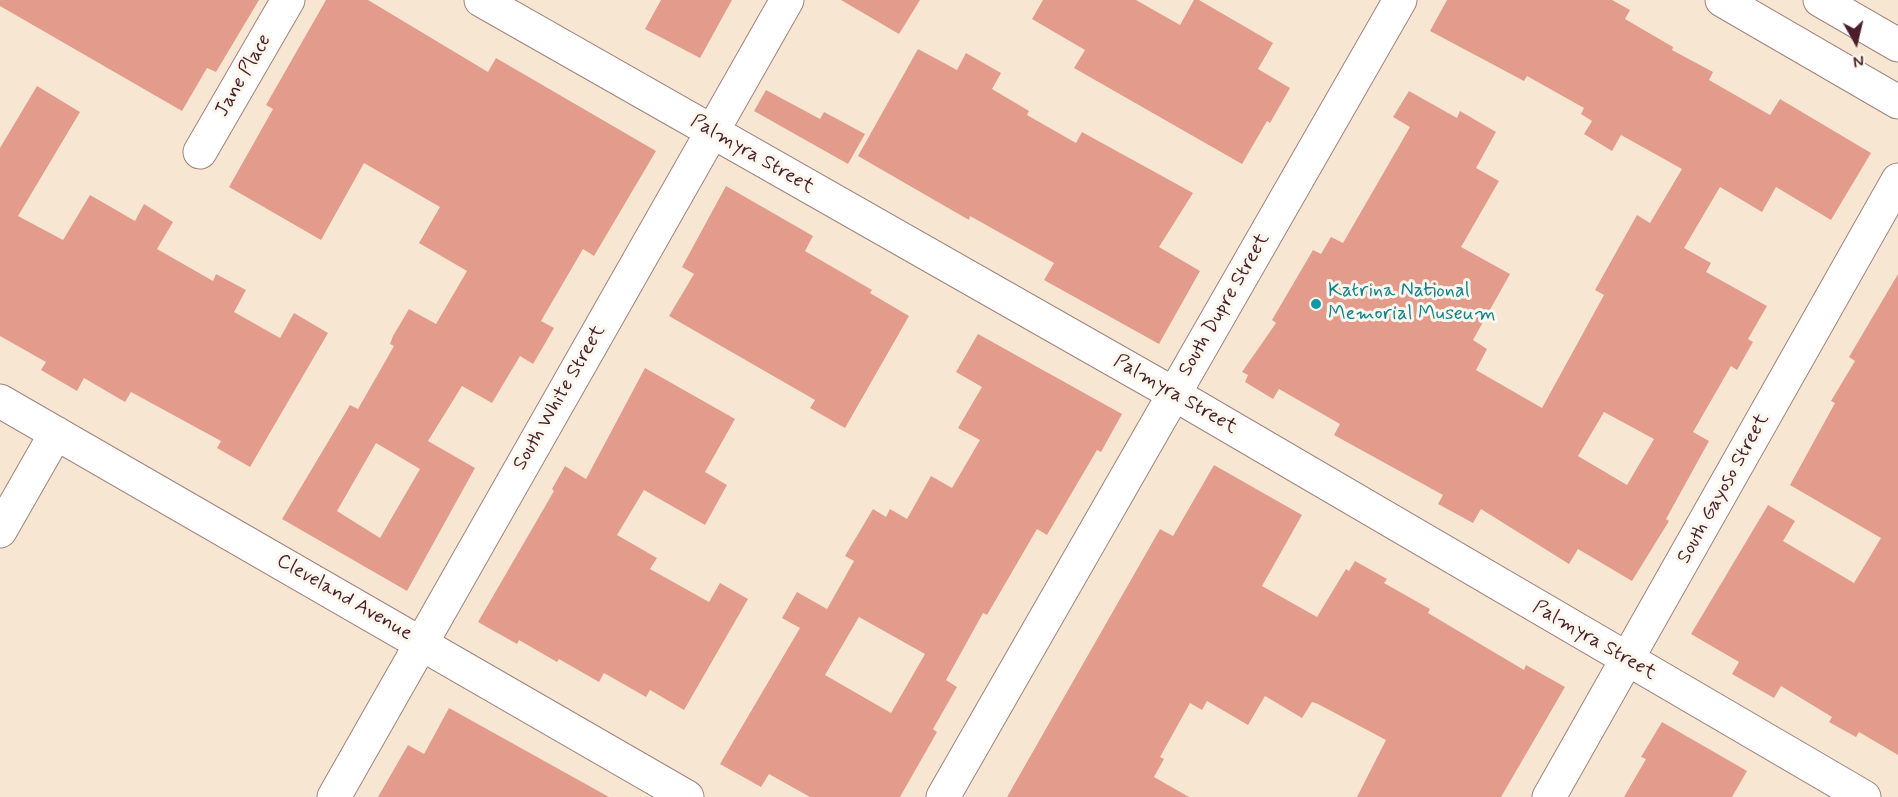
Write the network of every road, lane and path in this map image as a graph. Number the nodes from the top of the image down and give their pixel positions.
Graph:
1 (288, 0) edge
2 (481, 0) edge
3 (787, 0) edge
4 (1400, 0) edge
5 (1722, 0) edge
6 (1820, 0) edge
7 (1898, 45) edge
8 (1898, 102) edge
9 (711, 132) junction
10 (200, 152) dead end
11 (1898, 180) edge
12 (1174, 394) junction
13 (0, 401) edge
14 (56, 433) junction
15 (0, 531) edge
16 (422, 644) junction
17 (1628, 660) junction
18 (334, 797) edge
19 (687, 797) edge
20 (944, 797) edge
21 (1549, 797) edge
22 (1864, 797) edge

1 - 10 street, Jane Place
2 - 9 street, Palmyra Street
3 - 9 street, South White Street
4 - 12 street, South Dupre Street
5 - 8 street
6 - 7 street
9 - 12 street, Palmyra Street
9 - 16 street, South White Street
11 - 17 street, South Gayoso Street
12 - 17 street, Palmyra Street
12 - 20 street, South Dupre Street
13 - 14 street, Cleveland Avenue
14 - 15 street
14 - 16 street, Cleveland Avenue
16 - 18 street, South White Street
16 - 19 street, Cleveland Avenue
17 - 21 street, South Gayoso Street
17 - 22 street, Palmyra Street

